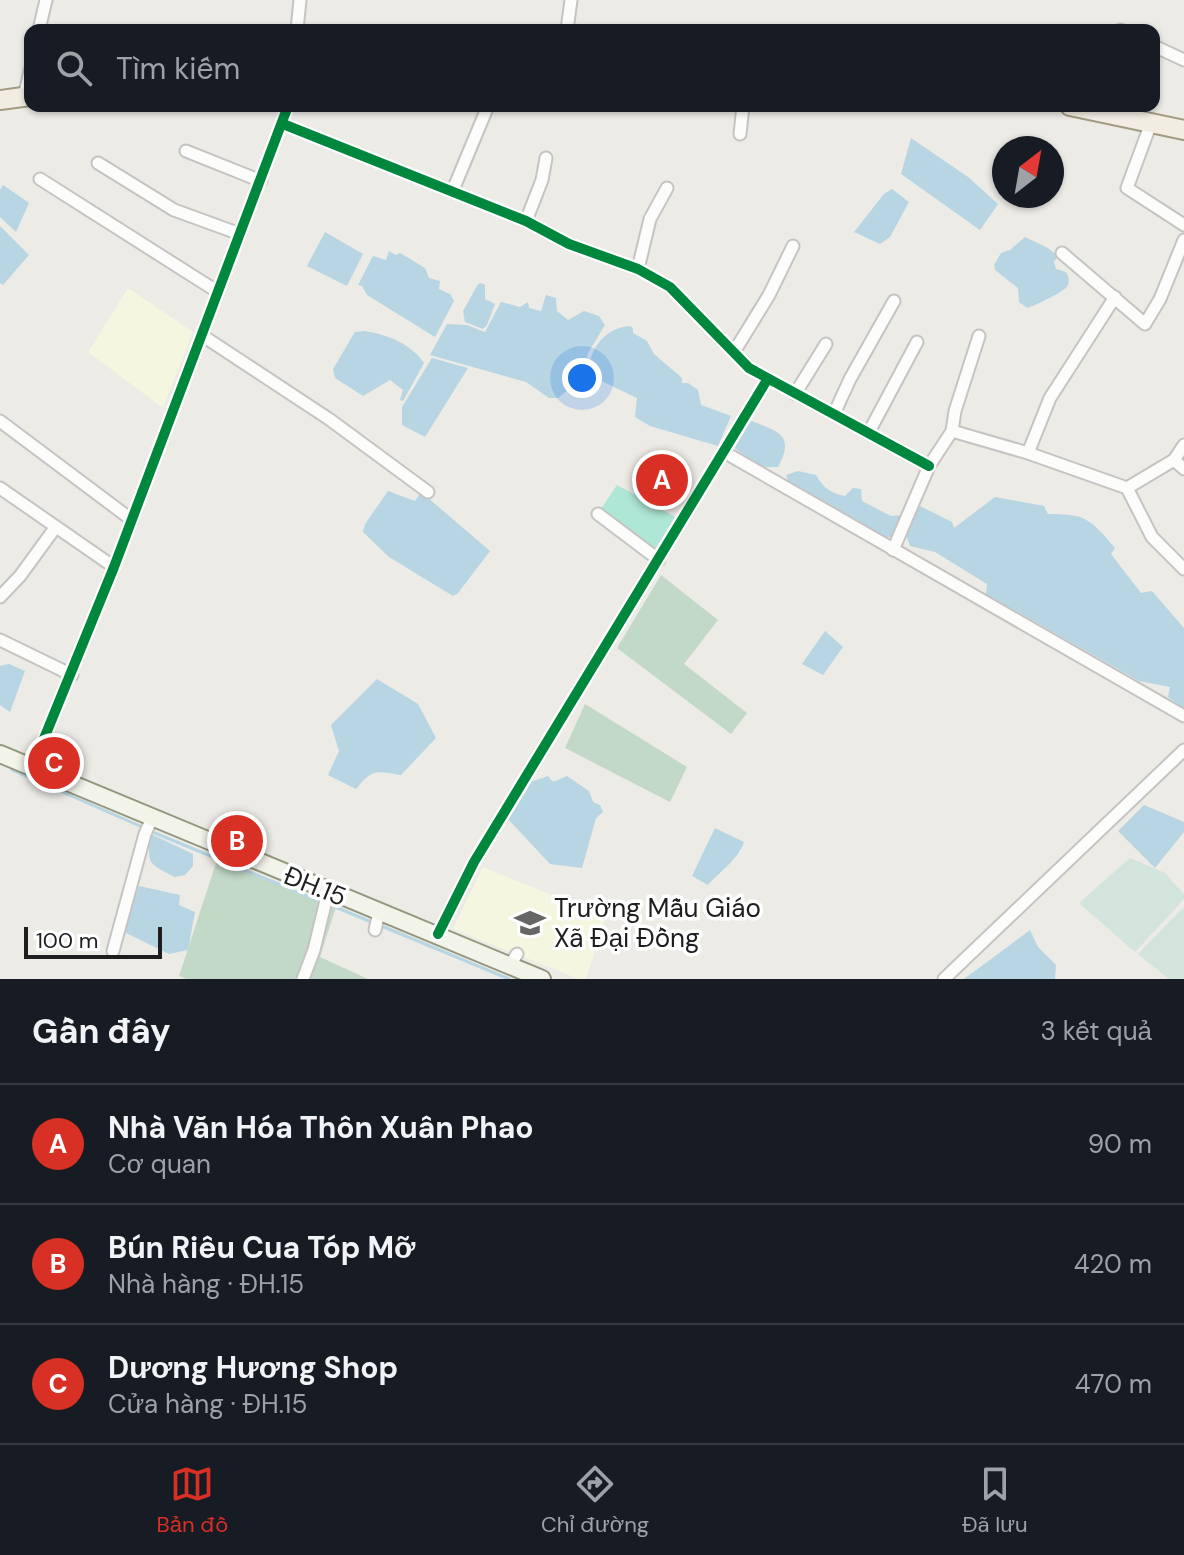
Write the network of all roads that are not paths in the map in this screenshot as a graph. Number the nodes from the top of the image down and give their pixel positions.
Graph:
1 (46, 0) edge
2 (300, 0) edge
3 (571, 0) edge
4 (40, 24) edge
5 (298, 24) edge
6 (568, 24) edge
7 (1160, 49) edge
8 (1184, 60) edge
9 (24, 96) edge
10 (0, 100) edge
11 (286, 112) edge
12 (486, 112) edge
13 (742, 112) edge
14 (1099, 112) edge
15 (1151, 123) junction
16 (283, 124) junction
17 (1184, 130) edge
18 (740, 134) dead end
19 (186, 151) dead end
20 (546, 158) dead end
21 (98, 163) dead end
22 (40, 179) dead end
23 (261, 181) junction
24 (667, 188) dead end
25 (453, 190) junction
26 (526, 221) junction
27 (1184, 225) edge
28 (240, 234) junction
29 (1184, 240) edge
30 (793, 246) dead end
31 (1062, 253) dead end
32 (638, 269) junction
33 (218, 292) junction
34 (1115, 297) junction
35 (894, 301) dead end
36 (203, 336) junction
37 (979, 336) dead end
38 (917, 342) dead end
39 (826, 344) dead end
40 (734, 352) junction
41 (767, 380) junction
42 (795, 394) junction
43 (834, 414) junction
44 (0, 421) edge
45 (952, 431) junction
46 (869, 432) junction
47 (1184, 445) edge
48 (724, 452) junction
49 (1028, 453) junction
50 (1174, 460) junction
51 (929, 466) junction
52 (1184, 469) edge
53 (0, 488) edge
54 (1127, 488) junction
55 (428, 492) dead end
56 (598, 514) dead end
57 (132, 520) junction
58 (55, 528) junction
59 (893, 550) junction
60 (659, 560) junction
61 (114, 567) junction
62 (1184, 569) edge
63 (0, 597) edge
64 (0, 640) edge
65 (72, 675) junction
66 (1184, 716) edge
67 (1184, 750) edge
68 (0, 754) edge
69 (0, 764) edge
70 (26, 765) junction
71 (152, 818) junction
72 (328, 892) junction
73 (379, 912) junction
74 (375, 930) dead end
75 (438, 934) junction
76 (113, 951) dead end
77 (303, 979) edge
78 (542, 979) edge
79 (944, 979) edge

1 - 4 street
2 - 5 street
3 - 6 street
7 - 8 street
9 - 10 main road
11 - 16 street
12 - 25 street
13 - 18 street
14 - 15 main road
15 - 17 main road
15 - 27 street
16 - 23 street
16 - 25 street
19 - 23 street
20 - 26 street
21 - 28 street
22 - 33 street
23 - 28 street
24 - 32 street
25 - 26 street
26 - 32 street
28 - 33 street
29 - 34 street
30 - 40 street
31 - 34 street
32 - 40 street
33 - 36 street
34 - 49 street
35 - 43 street
36 - 55 street
36 - 57 street
37 - 45 street
38 - 46 street
39 - 42 street
40 - 41 street
41 - 42 street
41 - 48 street
42 - 43 street
43 - 46 street
44 - 57 street
45 - 49 street
45 - 51 street
46 - 51 street
47 - 50 street
48 - 59 street
48 - 60 street
49 - 54 street
50 - 52 street
50 - 54 street
51 - 59 street
53 - 58 street
54 - 62 street
56 - 60 street
57 - 61 street
58 - 61 street
58 - 63 street
59 - 66 street
60 - 75 street
61 - 65 street
64 - 65 street
65 - 70 street
67 - 79 street
68 - 70 main road, ĐH.15 / ĐH.15
69 - 70 street
70 - 71 main road, ĐH.15 / ĐH.15
71 - 72 main road, ĐH.15 / ĐH.15
71 - 76 street
72 - 73 main road, ĐH.15 / ĐH.15
72 - 77 street
73 - 74 street
73 - 75 main road, ĐH.15 / ĐH.15
75 - 78 main road, ĐH.15 / ĐH.15

